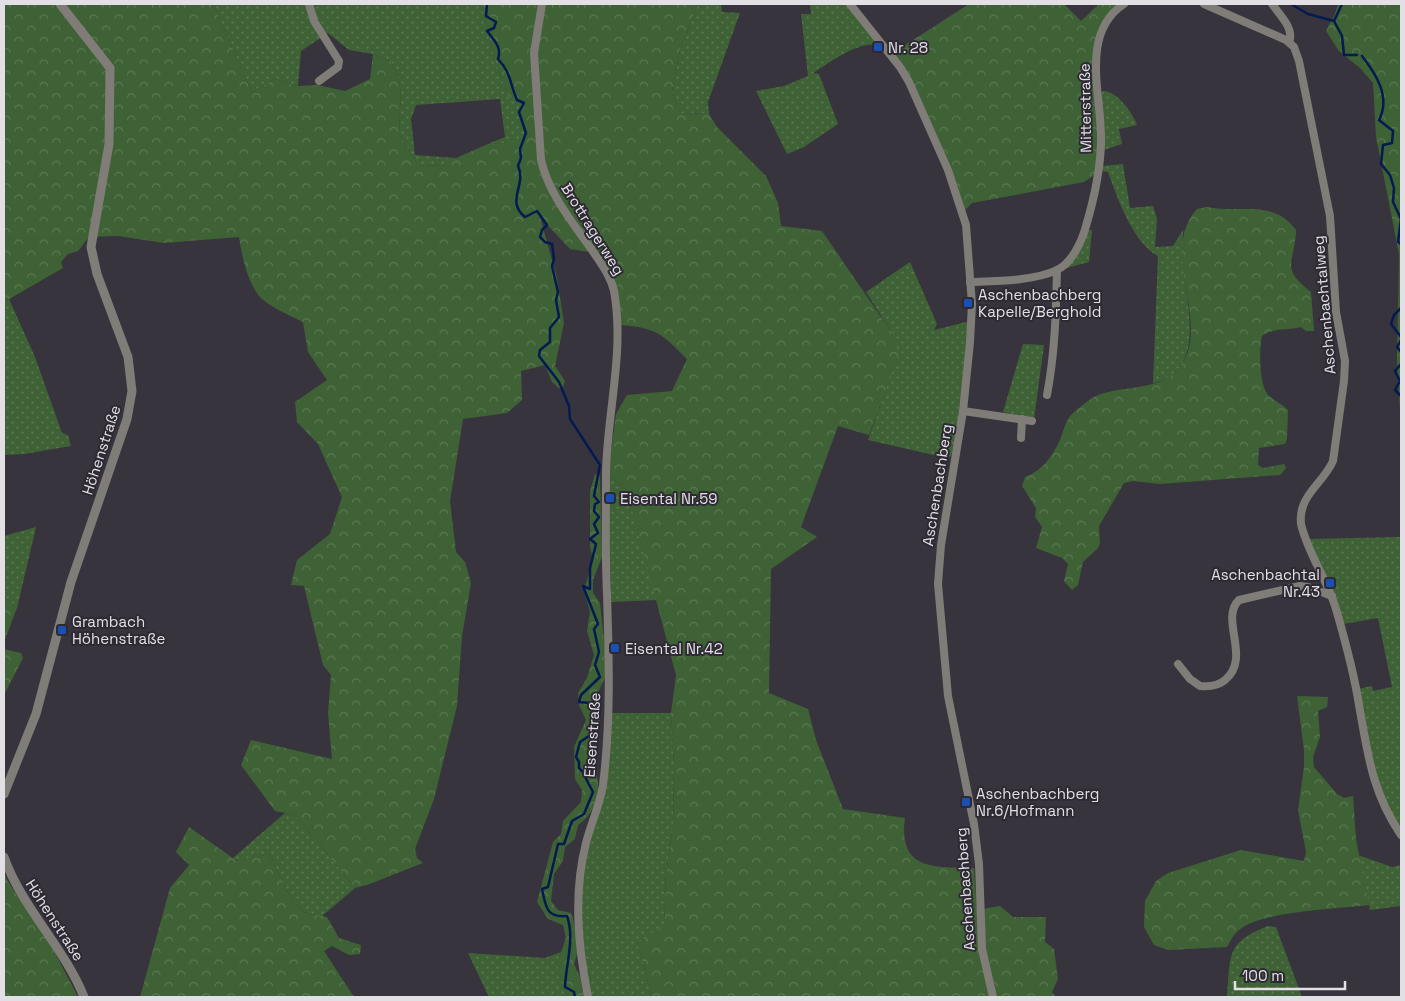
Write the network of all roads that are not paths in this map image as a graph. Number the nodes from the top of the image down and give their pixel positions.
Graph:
1 (60, 4) edge
2 (309, 4) edge
3 (542, 4) edge
4 (850, 4) edge
5 (1124, 4) edge
6 (1204, 4) edge
7 (1272, 4) edge
8 (1291, 45) junction
9 (319, 80) dead end
10 (1057, 270) junction
11 (970, 282) junction
12 (1047, 395) dead end
13 (963, 411) junction
14 (1022, 419) junction
15 (1032, 421) dead end
16 (1021, 438) dead end
17 (606, 471) joint
18 (1332, 596) junction
19 (1178, 664) dead end
20 (4, 794) edge
21 (1401, 835) edge
22 (4, 857) edge
23 (84, 997) edge
24 (588, 997) edge
25 (993, 997) edge

1 - 20 street, Höhenstraße
2 - 9 street
3 - 17 street, Brottragerweg
4 - 11 street, Aschenbachberg
5 - 10 street, Mitterstraße
6 - 8 street
7 - 8 street, Aschenbachtalweg
8 - 18 street, Aschenbachtalweg
10 - 11 street
10 - 12 street
11 - 13 street, Aschenbachberg
13 - 14 street
13 - 25 street, Aschenbachberg
14 - 15 street
14 - 16 street
17 - 24 street, Eisenstraße
18 - 19 street
18 - 21 street, Aschenbachtalweg
22 - 23 street, Höhenstraße

